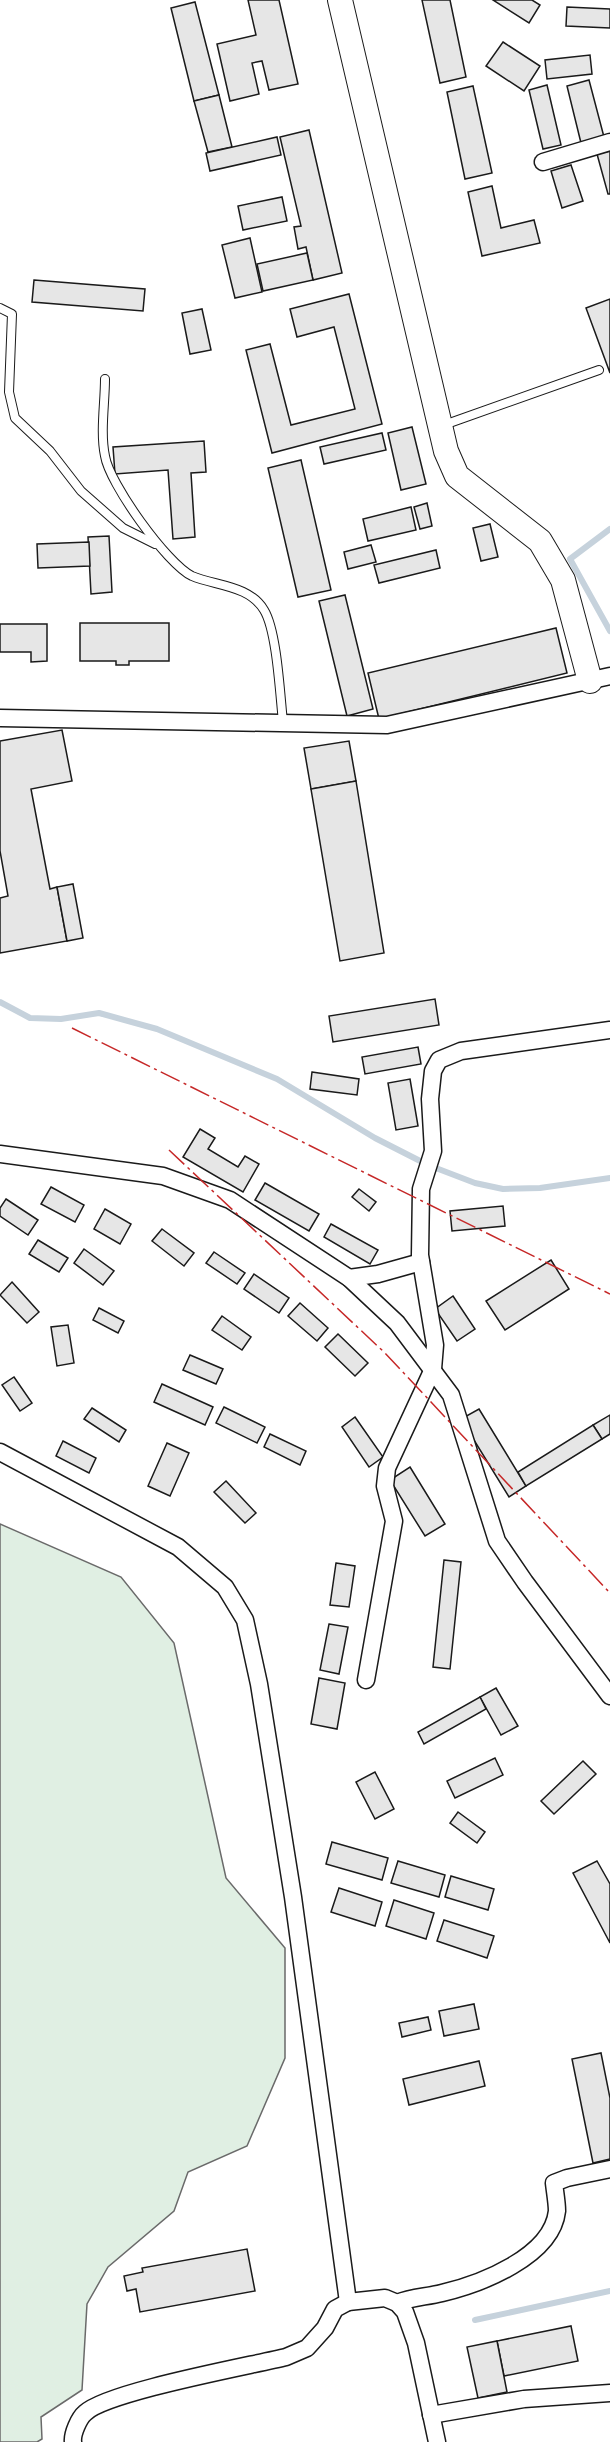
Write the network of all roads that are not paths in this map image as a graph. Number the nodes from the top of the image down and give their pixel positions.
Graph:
1 (340, 0) edge
2 (610, 142) edge
3 (543, 162) dead end
4 (0, 308) edge
5 (599, 370) dead end
6 (105, 379) dead end
7 (441, 426) junction
8 (158, 545) junction
9 (600, 678) edge
10 (0, 718) edge
11 (283, 722) junction
12 (610, 1030) edge
13 (0, 1155) edge
14 (421, 1262) junction
15 (349, 1278) junction
16 (433, 1369) junction
17 (0, 1452) edge
18 (366, 1680) dead end
19 (610, 1696) edge
20 (610, 2169) edge
21 (348, 2302) junction
22 (397, 2303) junction
23 (610, 2393) edge
24 (431, 2415) junction
25 (73, 2442) edge
26 (437, 2442) edge

1 - 7 street
2 - 3 street
4 - 8 lane
5 - 7 lane
6 - 8 lane
7 - 9 street
8 - 11 lane
9 - 11 street
10 - 11 street
12 - 14 street
13 - 15 street
14 - 15 street
14 - 16 street
15 - 16 street
16 - 18 street
16 - 19 street
17 - 21 street
20 - 22 street
21 - 22 street
21 - 25 street
22 - 24 street
23 - 24 street
24 - 26 street

